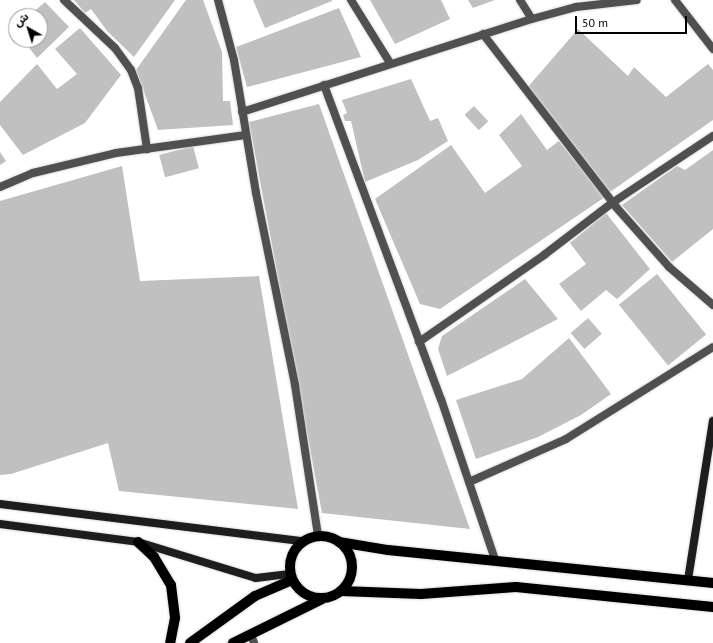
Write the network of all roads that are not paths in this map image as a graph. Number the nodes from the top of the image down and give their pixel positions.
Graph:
1 (64, 0) edge
2 (218, 0) edge
3 (351, 0) edge
4 (520, 0) edge
5 (637, 0) edge
6 (675, 0) edge
7 (532, 19) junction
8 (483, 34) junction
9 (713, 49) edge
10 (390, 63) junction
11 (324, 85) junction
12 (242, 112) junction
13 (246, 135) junction
14 (713, 136) edge
15 (147, 149) junction
16 (0, 188) edge
17 (612, 202) junction
18 (713, 305) edge
19 (419, 342) junction
20 (713, 347) edge
21 (713, 421) edge
22 (469, 482) junction
23 (0, 504) edge
24 (0, 524) edge
25 (318, 536) junction
26 (303, 541) junction
27 (138, 542) junction
28 (339, 542) junction
29 (495, 559) junction
30 (291, 577) junction
31 (688, 580) junction
32 (713, 583) edge
33 (341, 591) junction
34 (322, 599) junction
35 (713, 607) edge
36 (252, 639) edge
37 (170, 643) edge
38 (190, 643) edge
39 (233, 643) edge

1 - 15 street
2 - 12 street
3 - 10 street
4 - 7 street
5 - 7 street
6 - 9 street
7 - 8 street
8 - 10 street
8 - 17 street
10 - 11 street
11 - 12 street
11 - 19 street
12 - 13 street
13 - 15 street
13 - 25 street
14 - 17 street
15 - 16 street
17 - 18 street
17 - 19 street
19 - 22 street
20 - 22 street
21 - 31 street
22 - 29 street
23 - 26 street
24 - 27 street
25 - 26 main road
25 - 28 main road
26 - 30 main road
27 - 30 street
27 - 37 main road
28 - 29 main road
28 - 33 main road
29 - 31 main road
30 - 34 main road
30 - 38 main road
31 - 32 main road
33 - 34 main road
33 - 35 main road
34 - 36 main road
36 - 39 main road

